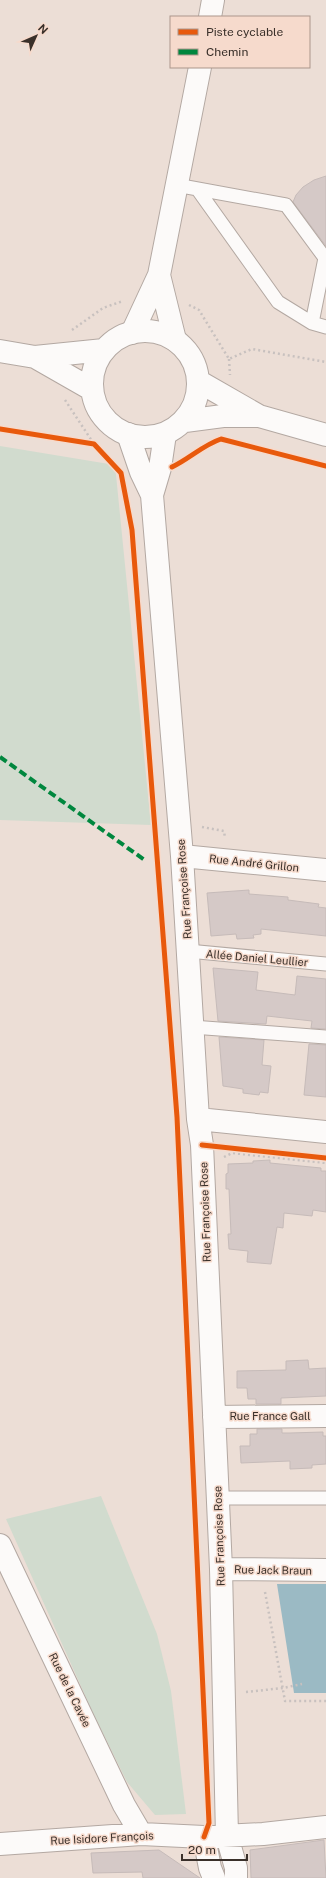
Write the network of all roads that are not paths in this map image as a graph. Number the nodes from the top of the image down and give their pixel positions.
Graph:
1 (213, 0) edge
2 (210, 16) edge
3 (200, 68) edge
4 (176, 186) junction
5 (198, 190) junction
6 (159, 275) junction
7 (312, 323) junction
8 (326, 327) edge
9 (132, 332) junction
10 (175, 340) junction
11 (104, 350) junction
12 (0, 351) edge
13 (35, 357) junction
14 (198, 381) junction
15 (91, 390) junction
16 (259, 416) junction
17 (185, 420) junction
18 (128, 434) junction
19 (165, 434) junction
20 (326, 435) edge
21 (152, 495) junction
22 (182, 856) junction
23 (326, 870) edge
24 (188, 951) junction
25 (326, 964) edge
26 (192, 1027) junction
27 (326, 1037) edge
28 (198, 1120) junction
29 (326, 1132) edge
30 (326, 1416) edge
31 (214, 1417) junction
32 (217, 1498) junction
33 (326, 1498) edge
34 (0, 1545) edge
35 (220, 1569) junction
36 (326, 1570) edge
37 (326, 1827) edge
38 (141, 1834) junction
39 (227, 1836) junction
40 (204, 1837) junction
41 (0, 1844) edge
42 (214, 1878) edge
43 (236, 1878) edge

1 - 2 street
3 - 4 street
4 - 5 lane
4 - 6 street
5 - 7 lane
5 - 7 lane
6 - 9 street
6 - 10 street
7 - 8 lane
9 - 10 street
9 - 11 street
10 - 14 street
11 - 13 street
11 - 15 street
12 - 13 street
13 - 15 street
14 - 16 street
14 - 17 street
15 - 18 street
16 - 17 street
16 - 20 street
17 - 19 street
18 - 19 street
18 - 21 street
19 - 21 street
21 - 22 street, Rue Françoise Rose
22 - 23 street, Rue André Grillon
22 - 24 street, Rue Françoise Rose
24 - 25 lane, Allée Daniel Leullier
24 - 26 street, Rue Françoise Rose
26 - 27 lane
26 - 28 street, Rue Françoise Rose
28 - 29 street
28 - 31 street, Rue Françoise Rose
30 - 31 street, Rue France Gall
31 - 32 street, Rue Françoise Rose
32 - 33 lane
32 - 35 street, Rue Françoise Rose
34 - 38 street, Rue de la Cavée
35 - 36 street, Rue Jack Braun
35 - 39 street, Rue Françoise Rose
37 - 39 street, Rue Isidore François
38 - 40 street, Rue Isidore François
38 - 41 street, Rue Isidore François
39 - 40 street, Rue Isidore François
39 - 43 street, Rue Françoise Rose
40 - 42 street

